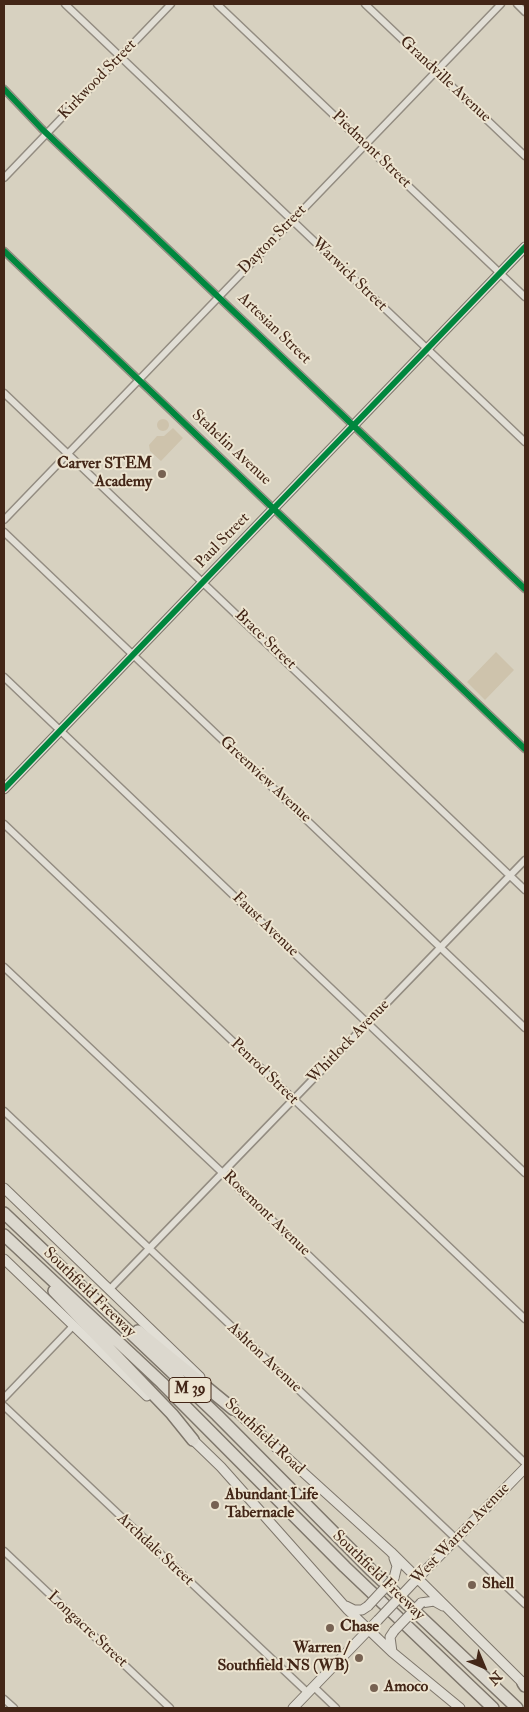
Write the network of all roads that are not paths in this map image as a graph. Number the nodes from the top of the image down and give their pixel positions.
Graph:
1 (65, 4) edge
2 (171, 4) edge
3 (217, 4) edge
4 (365, 4) edge
5 (501, 4) edge
6 (517, 4) edge
7 (525, 12) edge
8 (120, 56) junction
9 (436, 72) junction
10 (4, 90) edge
11 (47, 132) junction
12 (366, 144) junction
13 (525, 156) edge
14 (4, 178) edge
15 (293, 220) junction
16 (525, 247) edge
17 (4, 251) edge
18 (500, 273) junction
19 (220, 296) junction
20 (525, 297) edge
21 (427, 349) junction
22 (139, 380) junction
23 (4, 392) edge
24 (354, 426) junction
25 (525, 442) edge
26 (68, 454) junction
27 (274, 508) junction
28 (4, 520) edge
29 (4, 532) edge
30 (202, 582) junction
31 (525, 589) edge
32 (133, 655) junction
33 (4, 678) edge
34 (60, 731) junction
35 (525, 749) edge
36 (4, 789) edge
37 (4, 824) edge
38 (525, 860) edge
39 (510, 875) junction
40 (525, 890) edge
41 (441, 947) junction
42 (4, 967) edge
43 (367, 1023) junction
44 (525, 1028) edge
45 (293, 1100) junction
46 (4, 1111) edge
47 (222, 1172) junction
48 (525, 1173) edge
49 (4, 1188) edge
50 (4, 1213) edge
51 (4, 1235) edge
52 (148, 1249) junction
53 (19, 1250) junction
54 (4, 1259) edge
55 (54, 1260) junction
56 (110, 1288) junction
57 (525, 1319) edge
58 (74, 1325) junction
59 (4, 1398) edge
60 (4, 1406) edge
61 (233, 1409) junction
62 (194, 1440) junction
63 (525, 1463) edge
64 (525, 1468) edge
65 (456, 1539) junction
66 (4, 1551) edge
67 (391, 1552) junction
68 (416, 1580) junction
69 (344, 1604) junction
70 (525, 1604) edge
71 (449, 1610) junction
72 (369, 1630) junction
73 (392, 1652) junction
74 (524, 1685) edge
75 (311, 1690) junction
76 (4, 1699) edge
77 (14, 1708) edge
78 (170, 1708) edge
79 (293, 1708) edge
80 (336, 1708) edge
81 (460, 1708) edge
82 (493, 1708) edge
83 (517, 1708) edge

1 - 8 street, Warwick Street
2 - 8 street, Kirkwood Street
3 - 12 street, Piedmont Street
4 - 9 street, Grandville Avenue
5 - 9 street, Dayton Street
6 - 7 street
8 - 11 street, Kirkwood Street
8 - 15 street, Warwick Street
9 - 12 street, Dayton Street
9 - 13 street, Grandville Avenue
10 - 11 street, Artesian Street
11 - 14 street, Kirkwood Street
11 - 19 street, Artesian Street
12 - 15 street, Dayton Street
12 - 18 street, Piedmont Street
15 - 19 street, Dayton Street
15 - 21 street, Warwick Street
16 - 18 main road, Paul Street
17 - 22 street, Stahelin Avenue
18 - 20 street, Piedmont Street
18 - 21 main road, Paul Street
19 - 22 street, Dayton Street
19 - 24 street, Artesian Street
21 - 24 main road, Paul Street
21 - 25 street, Warwick Street
22 - 26 street, Dayton Street
22 - 27 street, Stahelin Avenue
23 - 26 street, Brace Street
24 - 27 main road, Paul Street
24 - 31 street, Artesian Street
26 - 28 street, Dayton Street
26 - 30 street, Brace Street
27 - 30 main road, Paul Street
27 - 35 street, Stahelin Avenue
29 - 32 street, Greenview Avenue
30 - 32 main road, Paul Street
30 - 39 street, Brace Street
32 - 34 main road, Paul Street
32 - 41 street, Greenview Avenue
33 - 34 street, Faust Avenue
34 - 36 main road, Paul Street
34 - 43 street, Faust Avenue
37 - 45 street, Penrod Street
38 - 39 street, Whitlock Avenue
39 - 40 street, Brace Street
39 - 41 street, Whitlock Avenue
41 - 43 street, Whitlock Avenue
41 - 44 street, Greenview Avenue
42 - 47 street, Rosemont Avenue
43 - 45 street, Whitlock Avenue
43 - 48 street, Faust Avenue
45 - 47 street, Whitlock Avenue
45 - 57 street, Penrod Street
46 - 52 street, Ashton Avenue
47 - 52 street, Whitlock Avenue
47 - 63 street, Rosemont Avenue
49 - 56 main road, Southfield Road
50 - 55 highway, Southfield Freeway / M 39
51 - 53 highway, Southfield Freeway / M 39
52 - 56 street, Whitlock Avenue
52 - 65 street, Ashton Avenue
53 - 62 highway
53 - 82 highway, Southfield Freeway / M 39
54 - 58 main road
55 - 61 highway
55 - 83 highway, Southfield Freeway / M 39
56 - 61 main road, Southfield Road
58 - 59 street
58 - 62 main road
60 - 75 street, Archdale Street
61 - 67 main road, Southfield Road
62 - 69 main road
64 - 65 main road, West Warren Avenue
65 - 68 main road, West Warren Avenue
65 - 70 street, Ashton Avenue
66 - 78 street, Longacre Street
67 - 68 main road, Southfield Road
67 - 69 main road, bridge
68 - 71 main road, Southfield Road
68 - 72 main road, West Warren Avenue, bridge
69 - 72 main road
71 - 73 main road, bridge
71 - 74 main road, Southfield Road
72 - 73 main road
72 - 75 main road, West Warren Avenue
73 - 81 main road
75 - 79 main road, West Warren Avenue
75 - 80 street, Archdale Street
76 - 77 street

